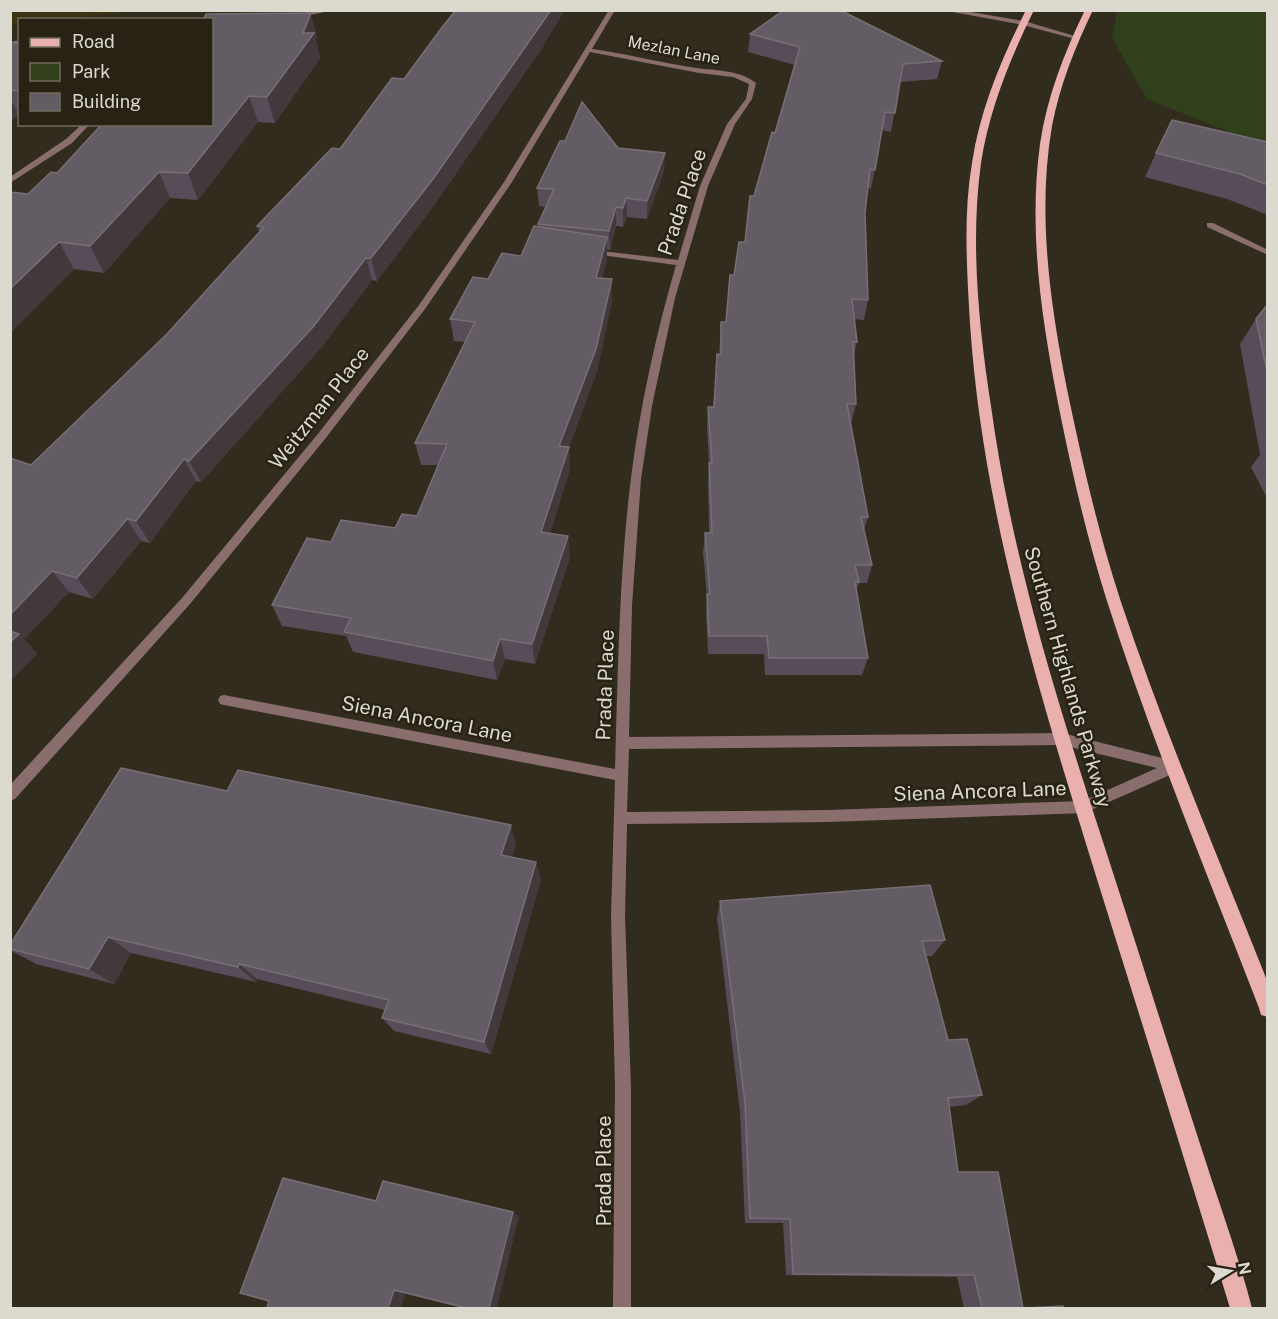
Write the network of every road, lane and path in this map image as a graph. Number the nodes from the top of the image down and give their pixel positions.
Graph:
1 (331, 10) edge
2 (612, 10) edge
3 (945, 10) edge
4 (1089, 10) edge
5 (292, 17) edge
6 (1027, 17) edge
7 (1075, 38) junction
8 (588, 50) junction
9 (753, 83) joint
10 (85, 126) edge
11 (10, 181) edge
12 (1210, 225) dead end
13 (588, 252) edge
14 (1268, 253) edge
15 (682, 263) junction
16 (224, 700) dead end
17 (1062, 739) junction
18 (623, 743) junction
19 (1174, 767) junction
20 (622, 776) junction
21 (10, 795) edge
22 (1084, 807) junction
23 (621, 819) junction
24 (1268, 1008) edge
25 (622, 1308) edge
26 (1241, 1308) edge

1 - 5 street
2 - 8 street, Weitzman Place
3 - 6 street
4 - 7 main road
6 - 7 street
6 - 17 main road, Southern Highlands Parkway
7 - 19 main road
8 - 9 street, Mezlan Lane
8 - 21 street, Weitzman Place
9 - 15 street, Prada Place
10 - 11 street
12 - 14 street
13 - 15 street
15 - 18 street, Prada Place
16 - 20 street, Siena Ancora Lane
17 - 18 street
17 - 19 street
17 - 22 main road, Southern Highlands Parkway
18 - 20 street, Prada Place
19 - 22 street, Siena Ancora Lane
19 - 24 main road
20 - 23 street, Prada Place
22 - 23 street, Siena Ancora Lane
22 - 26 main road, Southern Highlands Parkway
23 - 25 street, Prada Place

